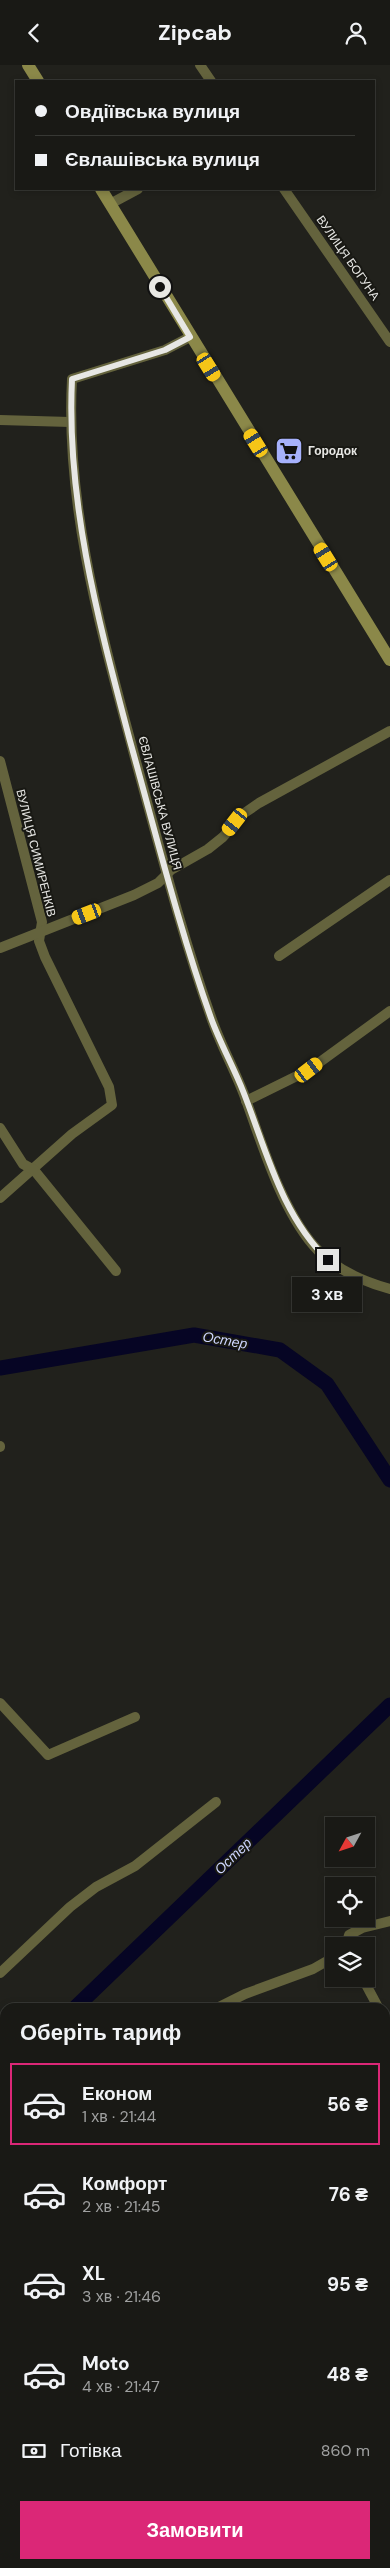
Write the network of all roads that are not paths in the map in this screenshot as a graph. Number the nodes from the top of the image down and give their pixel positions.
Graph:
1 (28, 65) edge
2 (200, 65) edge
3 (37, 80) edge
4 (210, 80) edge
5 (101, 190) edge
6 (136, 190) edge
7 (285, 190) edge
8 (110, 205) junction
9 (190, 337) junction
10 (390, 342) edge
11 (0, 420) edge
12 (70, 422) junction
13 (390, 660) edge
14 (390, 731) edge
15 (0, 761) edge
16 (166, 874) junction
17 (390, 880) edge
18 (40, 932) junction
19 (0, 948) edge
20 (279, 956) dead end
21 (390, 1011) edge
22 (246, 1101) junction
23 (0, 1128) edge
24 (34, 1170) junction
25 (0, 1199) edge
26 (116, 1271) dead end
27 (390, 1289) edge
28 (0, 1703) edge
29 (135, 1717) dead end
30 (216, 1802) dead end
31 (390, 1921) edge
32 (348, 1937) edge
33 (325, 1962) edge
34 (0, 1973) edge
35 (367, 1987) edge
36 (227, 2003) edge
37 (376, 2003) edge

1 - 3 main road
2 - 4 street
5 - 8 main road
6 - 8 street
7 - 10 street, ВУЛИЦЯ БОГУНА
8 - 9 main road
9 - 12 street, ЄВЛАШІВСЬКА ВУЛИЦЯ
9 - 13 main road
11 - 12 street
12 - 16 street, ЄВЛАШІВСЬКА ВУЛИЦЯ
14 - 16 street
15 - 18 street, ВУЛИЦЯ СИМИРЕНКІВ
16 - 18 street
16 - 22 street, ЄВЛАШІВСЬКА ВУЛИЦЯ
17 - 20 street
18 - 19 street
18 - 24 street, ВУЛИЦЯ СИМИРЕНКІВ
21 - 22 street
22 - 27 street, ЄВЛАШІВСЬКА ВУЛИЦЯ
23 - 24 street
24 - 25 street
24 - 26 street
28 - 29 street
30 - 34 street
31 - 32 street
33 - 36 street
35 - 37 street

